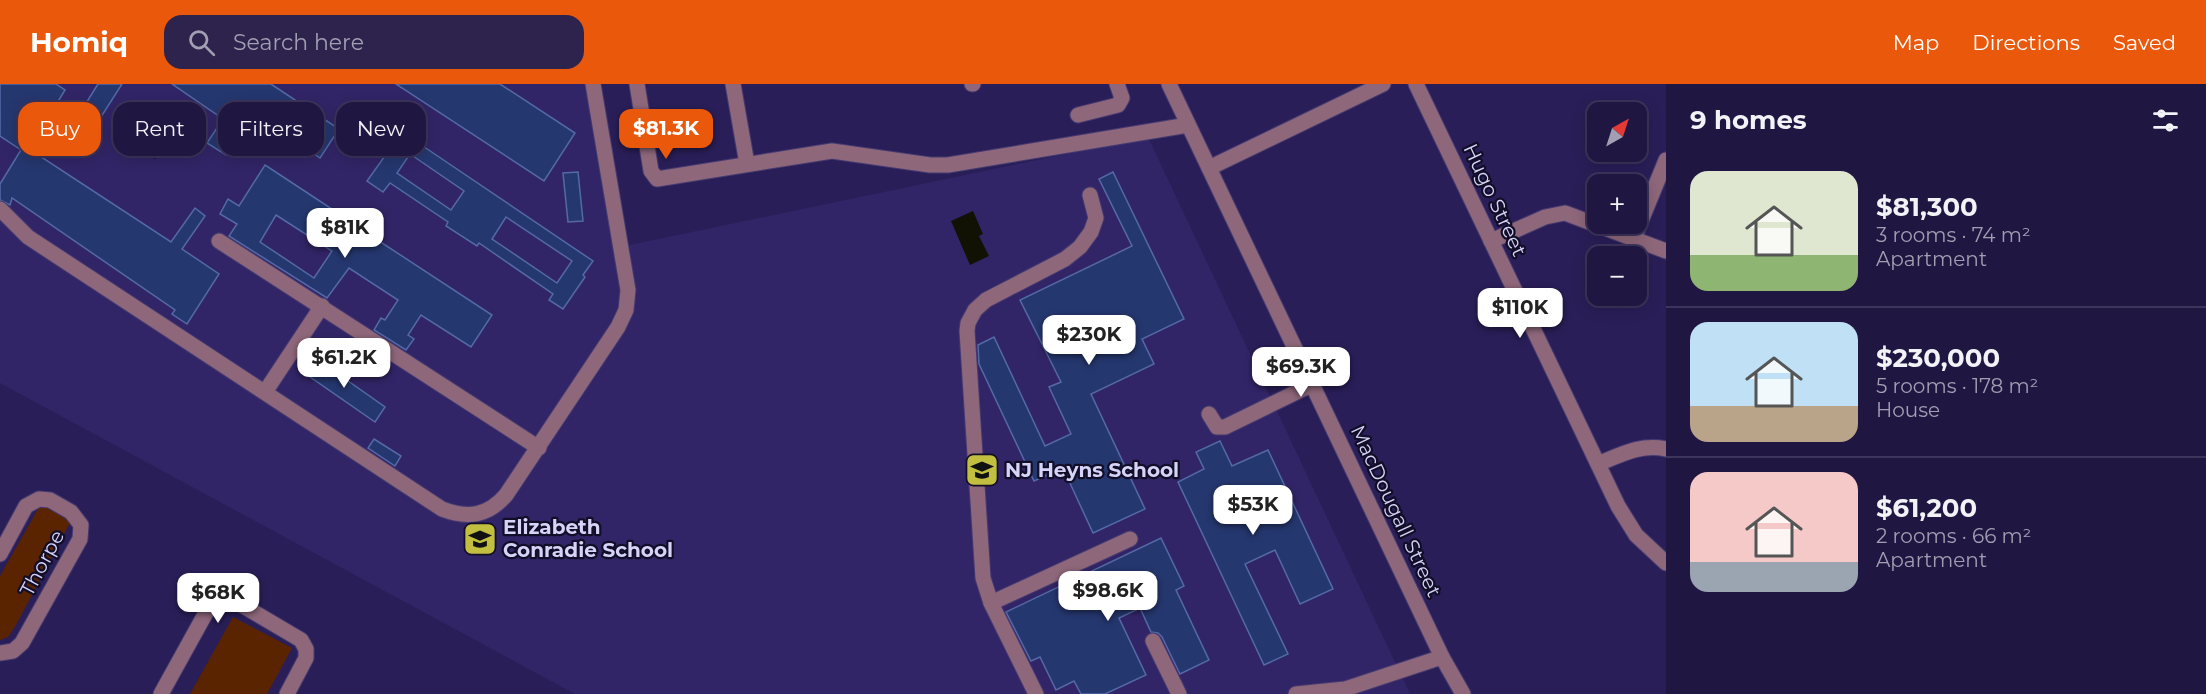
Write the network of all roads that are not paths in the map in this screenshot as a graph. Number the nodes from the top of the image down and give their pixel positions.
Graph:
1 (593, 84) edge
2 (637, 84) edge
3 (734, 84) edge
4 (1168, 84) edge
5 (1383, 84) edge
6 (1416, 84) edge
7 (1120, 85) edge
8 (1078, 115) dead end
9 (1188, 125) junction
10 (1666, 160) edge
11 (747, 164) junction
12 (1209, 168) junction
13 (1090, 195) dead end
14 (0, 209) edge
15 (1634, 238) junction
16 (219, 241) dead end
17 (1491, 242) junction
18 (1666, 251) edge
19 (322, 306) junction
20 (1313, 384) junction
21 (265, 392) junction
22 (1209, 414) dead end
23 (539, 448) junction
24 (1666, 449) edge
25 (1598, 464) junction
26 (1130, 538) dead end
27 (0, 554) edge
28 (1666, 563) edge
29 (991, 603) junction
30 (1154, 641) dead end
31 (0, 653) edge
32 (1442, 657) junction
33 (161, 694) edge
34 (287, 694) edge
35 (1036, 694) edge
36 (1179, 694) edge
37 (1296, 694) edge
38 (1463, 694) edge

1 - 23 street
2 - 11 street
3 - 11 street
4 - 9 street, MacDougall Street
5 - 12 street
6 - 17 street, Hugo Street
7 - 8 street
9 - 11 street
9 - 12 street, MacDougall Street
10 - 15 street
12 - 20 street, MacDougall Street
13 - 29 street
14 - 21 street
15 - 17 street
15 - 18 street
16 - 19 street
17 - 25 street, Hugo Street
19 - 21 street
19 - 23 street
20 - 22 street
20 - 32 street, MacDougall Street
21 - 23 street
24 - 25 street
25 - 28 street, Hugo Street
26 - 29 street
27 - 31 street, Thorpe
29 - 35 street
30 - 36 street
32 - 37 street
32 - 38 street, MacDougall Street
33 - 34 street

